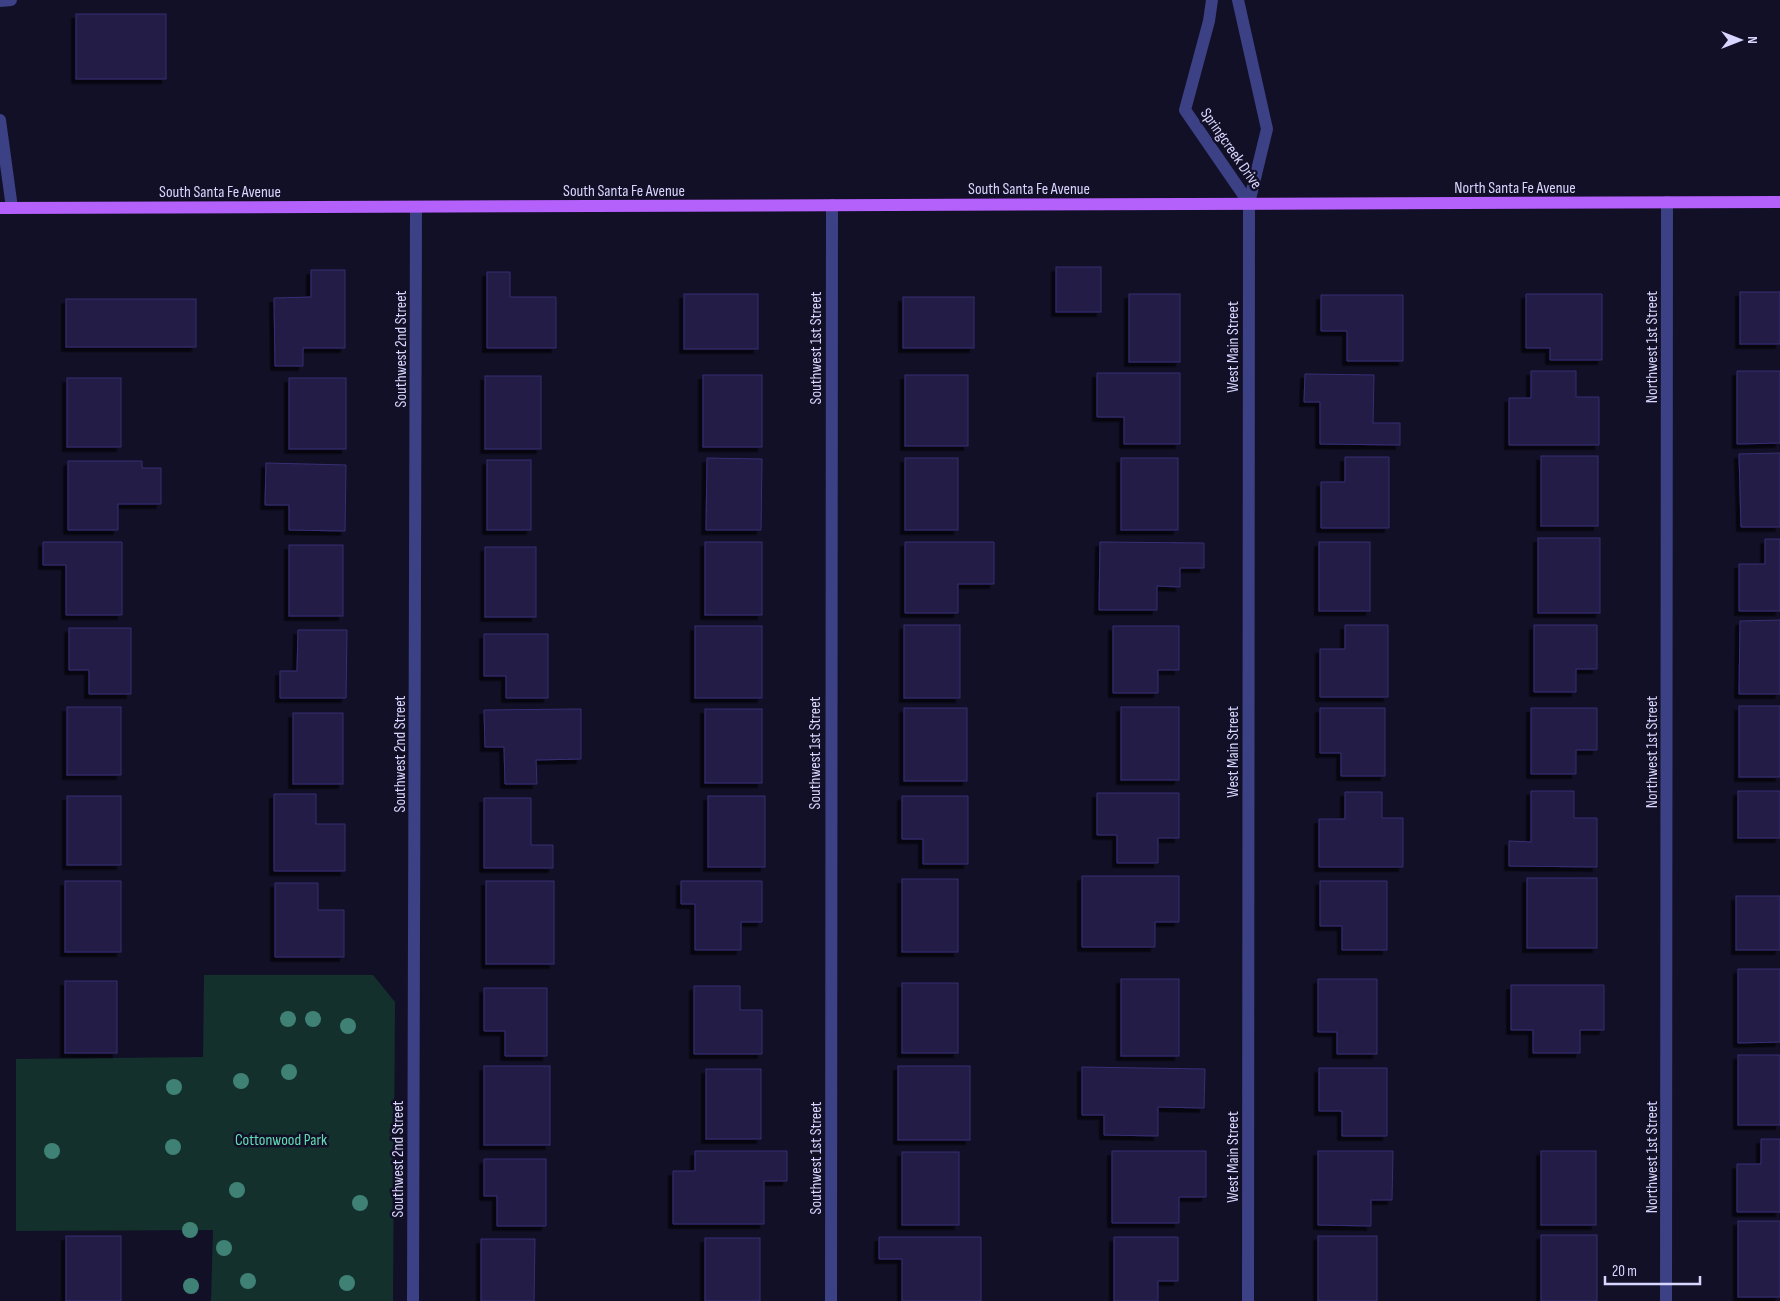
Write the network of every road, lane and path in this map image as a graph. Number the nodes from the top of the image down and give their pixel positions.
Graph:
1 (11, 0) edge
2 (1212, 0) edge
3 (1238, 0) edge
4 (0, 1) edge
5 (0, 120) edge
6 (1667, 202) junction
7 (1780, 202) edge
8 (1249, 203) junction
9 (832, 205) junction
10 (6, 208) edge
11 (416, 208) junction
12 (413, 1301) edge
13 (831, 1301) edge
14 (1248, 1301) edge
15 (1666, 1301) edge

1 - 4 street
2 - 8 street, Springcreek Drive
3 - 8 street, Springcreek Drive
5 - 10 street
6 - 7 main road, North Santa Fe Avenue
6 - 8 main road, North Santa Fe Avenue
6 - 15 street, Northwest 1st Street
8 - 9 main road, South Santa Fe Avenue
8 - 14 street, West Main Street
9 - 11 main road, South Santa Fe Avenue
9 - 13 street, Southwest 1st Street
10 - 11 main road, South Santa Fe Avenue
11 - 12 street, Southwest 2nd Street

